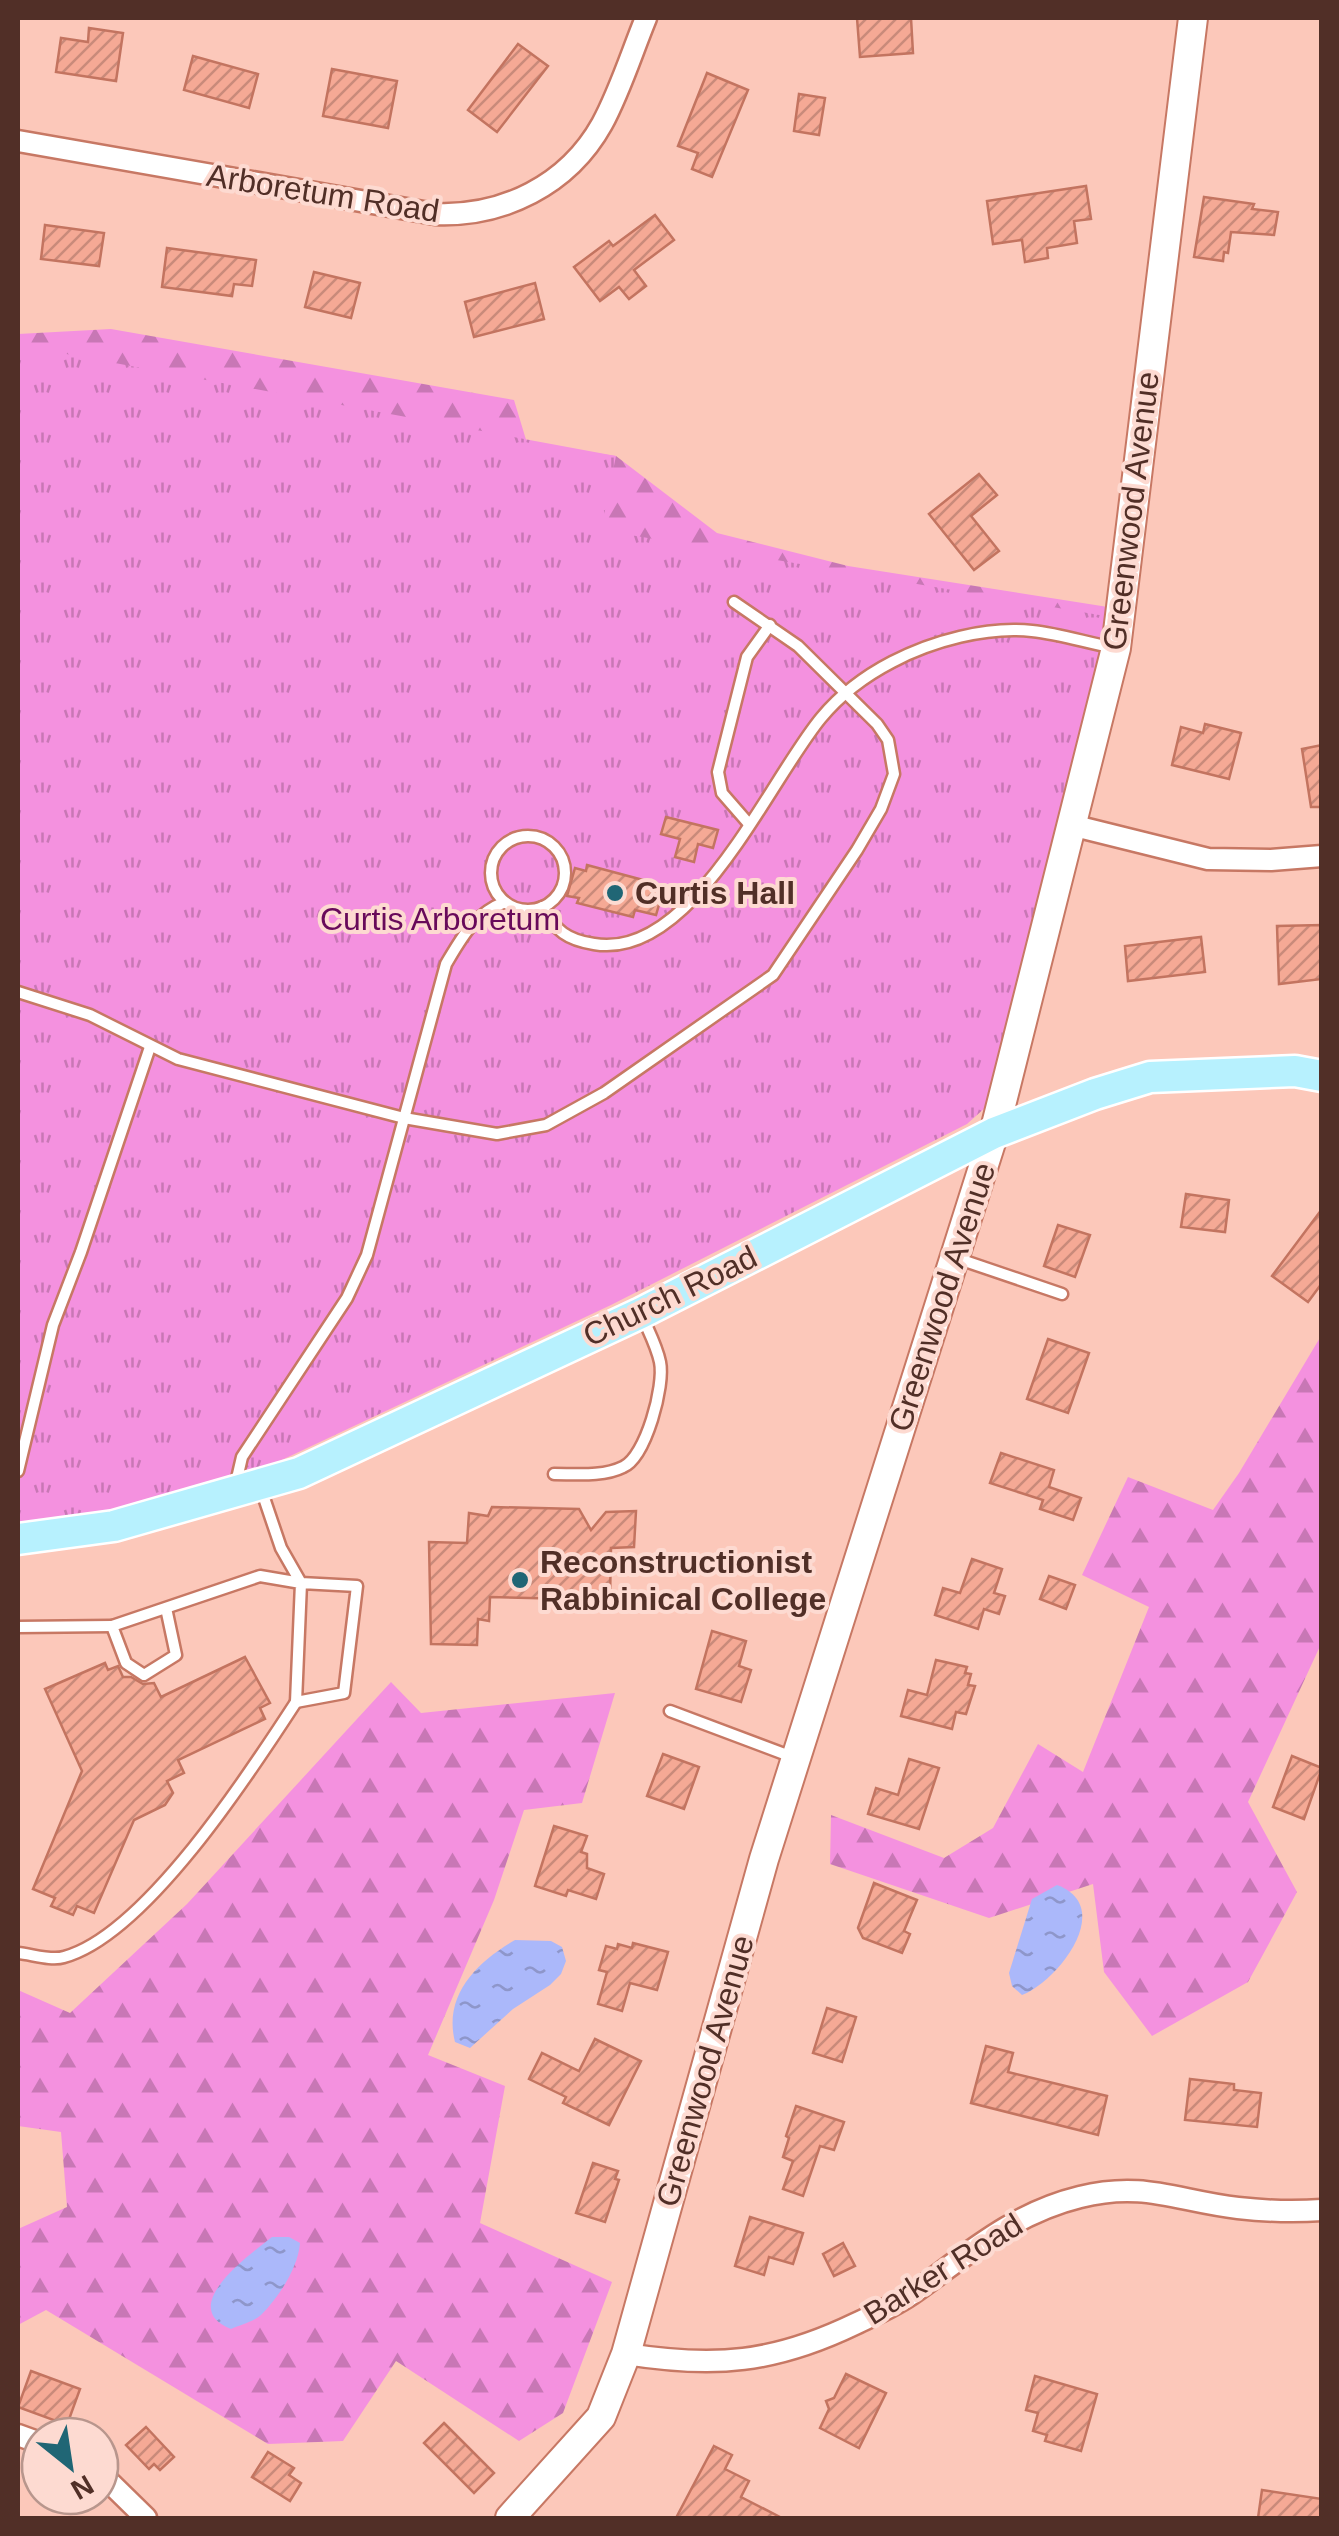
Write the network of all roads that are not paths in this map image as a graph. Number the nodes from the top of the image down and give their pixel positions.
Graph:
1 (646, 18) edge
2 (1193, 18) edge
3 (18, 140) edge
4 (734, 602) dead end
5 (770, 626) junction
6 (1116, 648) junction
7 (844, 694) junction
8 (749, 824) junction
9 (1071, 825) junction
10 (1322, 856) edge
11 (505, 902) junction
12 (542, 907) junction
13 (18, 992) edge
14 (150, 1047) junction
15 (1322, 1076) edge
16 (404, 1118) junction
17 (994, 1133) junction
18 (955, 1258) junction
19 (1062, 1294) dead end
20 (641, 1312) junction
21 (18, 1471) edge
22 (554, 1474) dead end
23 (246, 1489) junction
24 (18, 1539) edge
25 (301, 1583) junction
26 (166, 1608) junction
27 (112, 1626) junction
28 (18, 1628) edge
29 (296, 1702) junction
30 (670, 1711) dead end
31 (796, 1758) junction
32 (18, 1952) edge
33 (1322, 2210) edge
34 (626, 2354) junction
35 (120, 2493) edge
36 (146, 2518) edge
37 (514, 2518) edge

1 - 3 street, Arboretum Road
2 - 6 main road, Greenwood Avenue
4 - 5 lane
5 - 7 lane
5 - 8 lane
6 - 7 lane
6 - 9 main road, Greenwood Avenue
7 - 8 lane
7 - 16 lane
8 - 12 lane
9 - 10 street
9 - 17 main road, Greenwood Avenue
11 - 12 lane
11 - 12 lane
11 - 16 lane
13 - 14 lane
14 - 16 lane
14 - 21 lane
15 - 17 main road, Church Road
16 - 23 lane
17 - 18 main road, Greenwood Avenue
17 - 20 main road, Church Road
18 - 19 lane
18 - 31 main road, Greenwood Avenue
20 - 22 lane
20 - 23 main road, Church Road
23 - 24 main road, Church Road
23 - 25 lane
25 - 26 lane
25 - 29 lane
25 - 29 lane
26 - 27 lane
26 - 27 lane
27 - 28 lane
29 - 32 lane
30 - 31 lane
31 - 34 main road, Greenwood Avenue
33 - 34 street, Barker Road
34 - 37 main road, Greenwood Avenue
35 - 36 street

